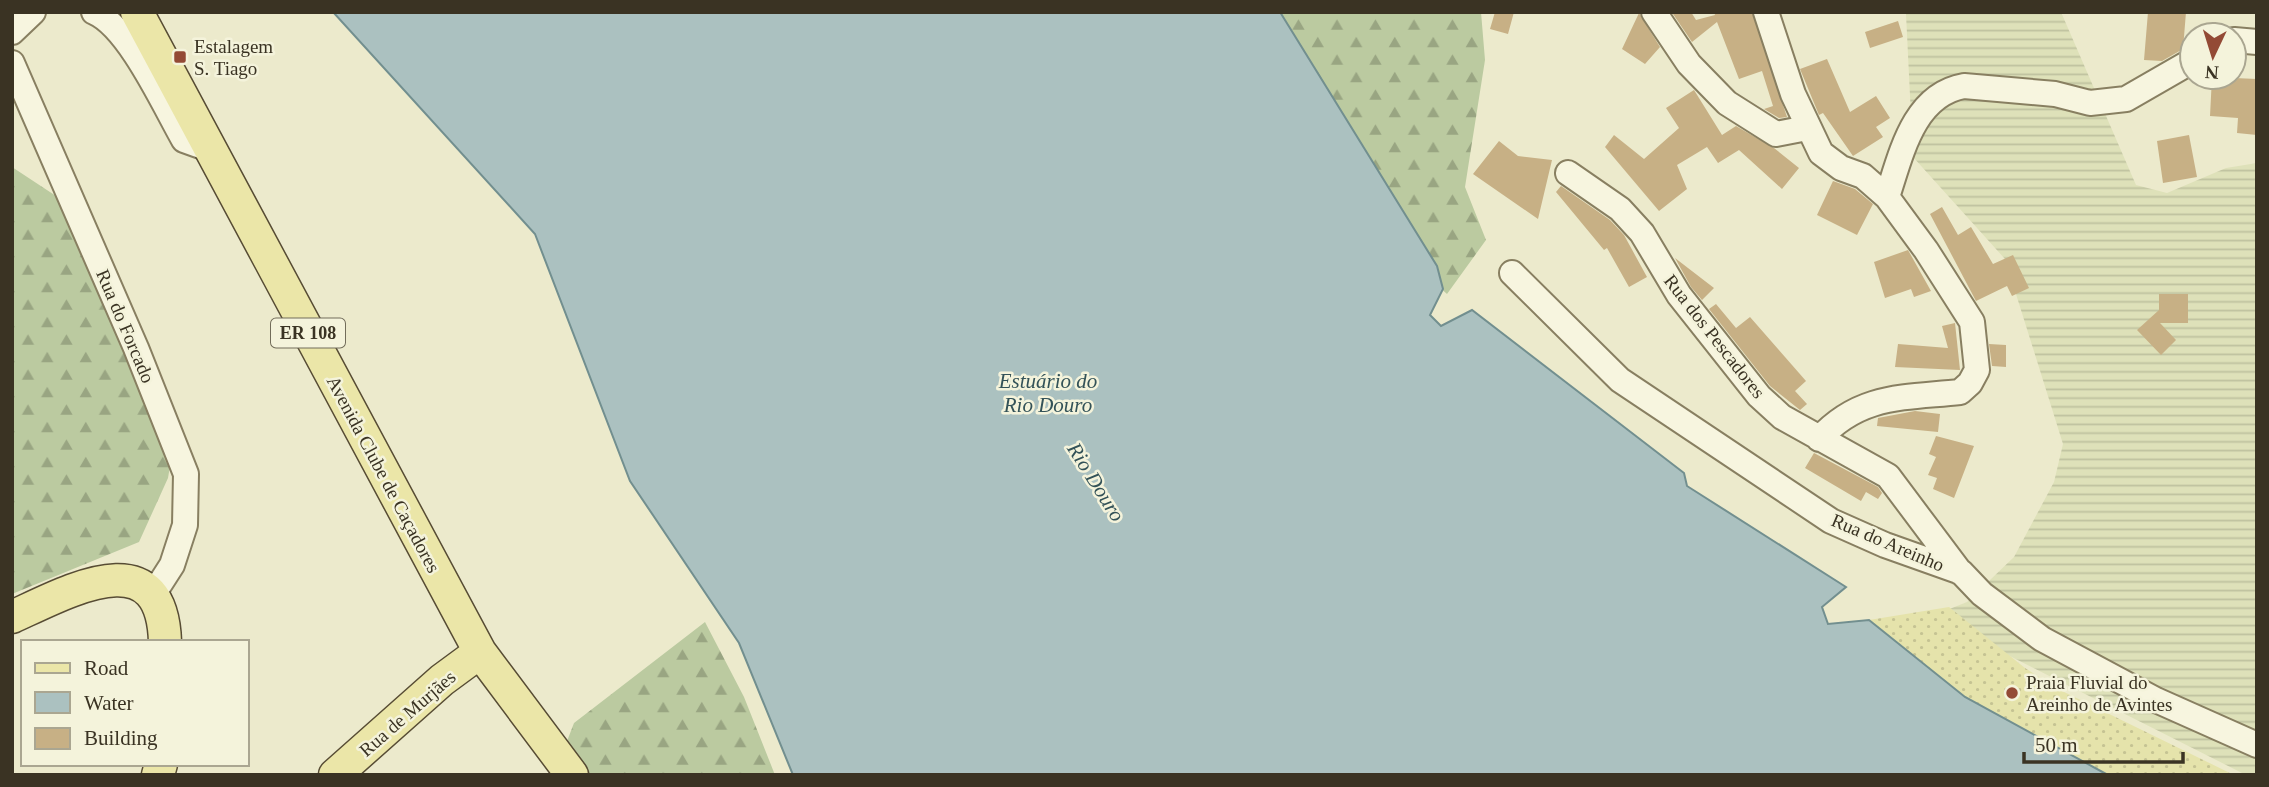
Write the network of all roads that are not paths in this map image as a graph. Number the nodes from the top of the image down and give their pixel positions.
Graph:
1 (33, 12) edge
2 (93, 12) edge
3 (137, 12) edge
4 (1654, 12) edge
5 (1766, 12) edge
6 (12, 32) edge
7 (12, 63) edge
8 (2178, 69) edge
9 (1807, 128) junction
10 (209, 149) junction
11 (1568, 173) dead end
12 (1887, 197) junction
13 (1512, 273) dead end
14 (1819, 439) junction
15 (1961, 572) junction
16 (154, 593) junction
17 (12, 617) edge
18 (165, 640) edge
19 (480, 652) junction
20 (2257, 745) edge
21 (335, 775) edge
22 (572, 775) edge

1 - 6 street
2 - 10 street
3 - 10 main road, Avenida Clube de Caçadores / ER 108
4 - 9 street
5 - 9 street
7 - 16 street, Rua do Forcado
8 - 12 street
9 - 12 street
10 - 19 main road, Avenida Clube de Caçadores / ER 108
11 - 14 street, Rua dos Pescadores
12 - 14 street
13 - 15 street, Rua do Areinho
14 - 15 street, Rua dos Pescadores
15 - 20 street, Rua do Areinho
16 - 17 main road
16 - 18 main road
19 - 21 main road, Rua de Murjães
19 - 22 main road, Avenida Clube de Caçadores / ER 108

